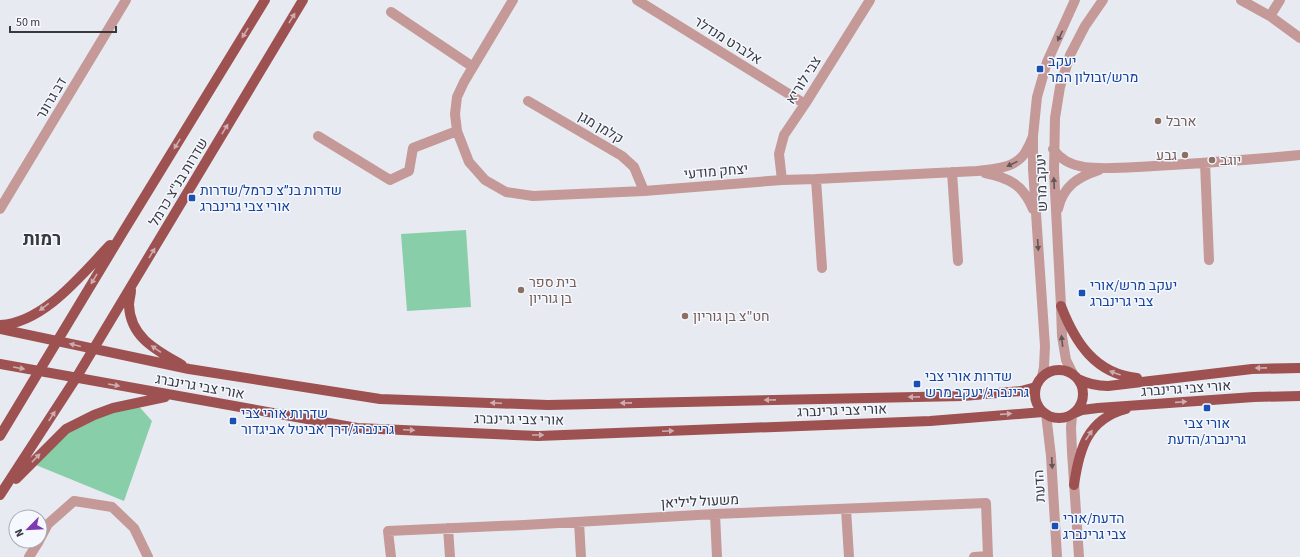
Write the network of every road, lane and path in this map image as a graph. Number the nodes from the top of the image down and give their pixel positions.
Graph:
1 (126, 0) edge
2 (265, 0) edge
3 (303, 0) edge
4 (513, 0) edge
5 (637, 0) edge
6 (870, 0) edge
7 (1075, 0) edge
8 (1103, 0) edge
9 (1241, 0) edge
10 (1280, 0) edge
11 (391, 12) dead end
12 (1270, 16) junction
13 (1300, 38) edge
14 (473, 67) junction
15 (528, 101) dead end
16 (805, 104) junction
17 (457, 131) junction
18 (318, 136) dead end
19 (1033, 136) junction
20 (1053, 149) junction
21 (1300, 155) edge
22 (1204, 163) junction
23 (1104, 168) junction
24 (977, 171) junction
25 (952, 172) junction
26 (816, 179) junction
27 (782, 180) junction
28 (644, 191) junction
29 (0, 210) edge
30 (1056, 215) junction
31 (1036, 219) junction
32 (123, 232) junction
33 (1208, 260) dead end
34 (958, 261) dead end
35 (822, 268) dead end
36 (132, 286) junction
37 (1061, 306) junction
38 (0, 325) edge
39 (0, 329) edge
40 (57, 341) junction
41 (93, 349) junction
42 (0, 364) edge
43 (1300, 368) edge
44 (189, 369) junction
45 (39, 371) junction
46 (1075, 376) junction
47 (1042, 377) junction
48 (76, 378) junction
49 (1153, 380) junction
50 (1036, 387) junction
51 (171, 395) junction
52 (1300, 396) edge
53 (1142, 405) junction
54 (1044, 413) junction
55 (1073, 414) junction
56 (0, 436) edge
57 (1074, 486) junction
58 (0, 496) edge
59 (846, 509) junction
60 (714, 514) junction
61 (579, 522) junction
62 (48, 524) edge
63 (448, 528) junction
64 (148, 557) edge
65 (391, 557) edge
66 (450, 557) edge
67 (581, 557) edge
68 (717, 557) edge
69 (849, 557) edge
70 (974, 557) edge
71 (988, 557) edge
72 (1057, 557) edge
73 (1079, 557) edge

1 - 29 street, דב גרונר
2 -> 32 main road, שדרות בנ"צ כרמל
36 -> 3 main road, שדרות בנ"צ כרמל
4 - 14 street
5 - 16 street, אלברט מנדלר
6 - 16 street, צבי לוריא
7 -> 19 street, יעקב מרש
8 - 20 street, יעקב מרש
9 - 12 street
10 - 12 street
11 - 14 street
12 - 13 street
14 - 17 street
15 - 28 street, קלמן מגן
16 - 27 street, צבי לוריא
17 - 18 street
17 - 28 street, יצחק מודעי
19 -> 24 street, יצחק מודעי
19 - 31 street, יעקב מרש
20 - 23 street
30 -> 20 street, יעקב מרש
21 - 22 street
22 - 23 street
22 - 33 street
23 - 30 street
24 - 25 street, יצחק מודעי
24 - 31 street, יצחק מודעי
25 - 26 street, יצחק מודעי
25 - 34 street
26 - 27 street, יצחק מודעי
26 - 35 street
27 - 28 street, יצחק מודעי
30 - 37 street, יעקב מרש
31 -> 47 street, יעקב מרש
32 -> 38 main road
32 -> 40 main road, שדרות בנ"צ כרמל
36 - 41 main road, שדרות בנ"צ כרמל
44 -> 36 main road
46 -> 37 street, יעקב מרש
49 -> 37 main road
39 - 40 main road, אורי צבי גרינברג
41 -> 40 main road, אורי צבי גרינברג
40 - 45 main road, שדרות בנ"צ כרמל
41 - 44 main road, אורי צבי גרינברג
41 - 48 main road, שדרות בנ"צ כרמל
42 -> 45 main road, אורי צבי גרינברג
43 -> 49 main road, אורי צבי גרינברג
50 -> 44 main road, אורי צבי גרינברג
45 - 48 main road, אורי צבי גרינברג
45 - 56 main road, שדרות בנ"צ כרמל
46 - 47 main road
46 - 49 main road, אורי צבי גרינברג
46 - 55 main road
47 - 50 main road
48 -> 51 main road, אורי צבי גרינברג
58 -> 48 main road, שדרות בנ"צ כרמל
50 - 54 main road
51 -> 54 main road, אורי צבי גרינברג
58 -> 51 main road
53 -> 52 main road, אורי צבי גרינברג
53 - 55 main road, אורי צבי גרינברג
57 -> 53 main road
54 - 55 main road
54 -> 72 street, הדעת
55 - 57 street
57 - 73 street
59 - 60 street, משעול ליליאן
59 - 69 street
59 - 71 street, משעול ליליאן
60 - 61 street, משעול ליליאן
60 - 68 street
61 - 63 street, משעול ליליאן
61 - 67 street
62 - 64 street
63 - 65 street, משעול ליליאן
63 - 66 street
70 - 71 street

